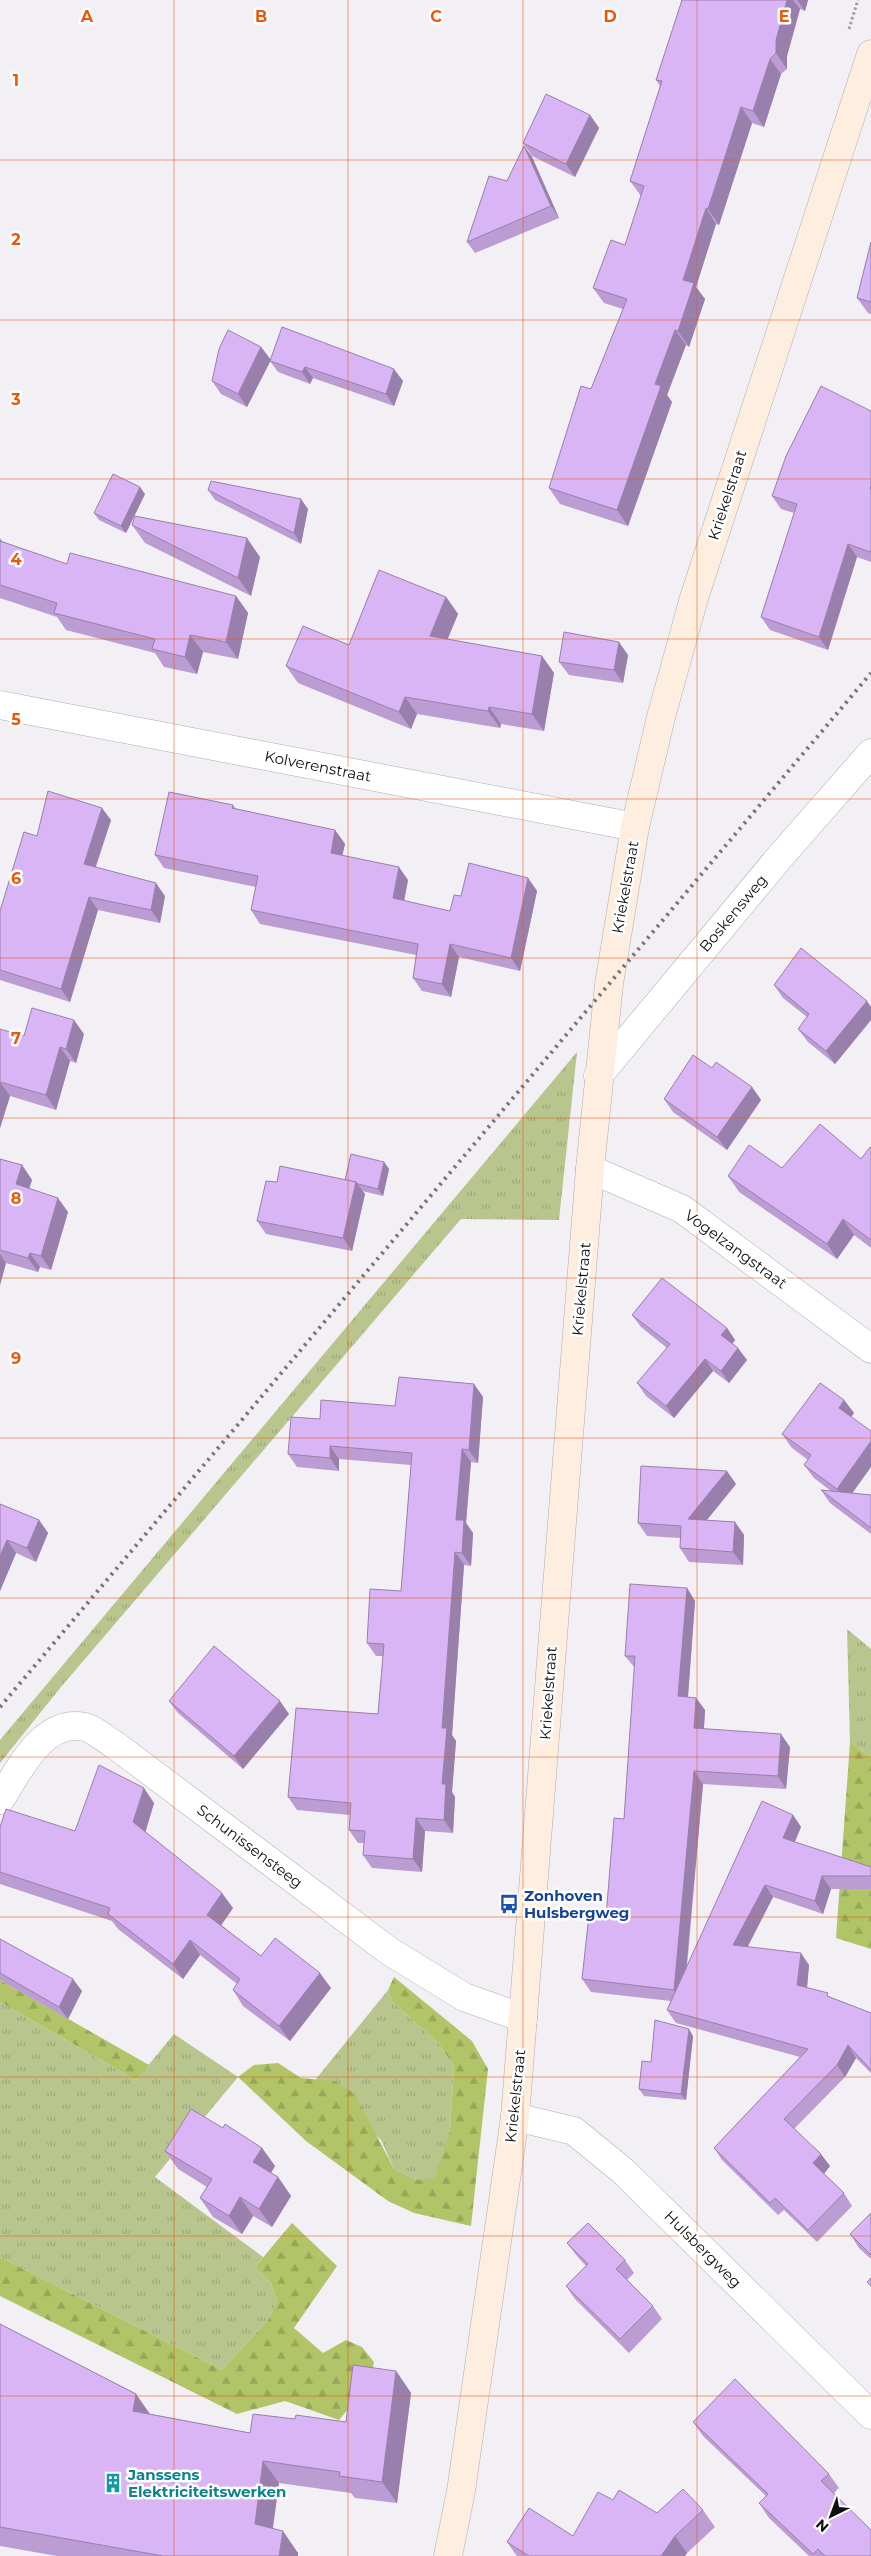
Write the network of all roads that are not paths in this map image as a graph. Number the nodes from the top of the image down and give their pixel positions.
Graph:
1 (871, 54) edge
2 (1, 710) edge
3 (871, 753) edge
4 (636, 827) junction
5 (598, 1076) junction
6 (590, 1169) junction
7 (871, 1349) edge
8 (0, 1800) edge
9 (523, 2018) junction
10 (514, 2117) junction
11 (871, 2415) edge
12 (448, 2556) edge

1 - 4 street, Kriekelstraat
2 - 4 street, Kolverenstraat
3 - 5 street, Boskensweg
4 - 5 street, Kriekelstraat
5 - 6 street, Kriekelstraat
6 - 7 street, Vogelzangstraat
6 - 9 street, Kriekelstraat
8 - 9 street, Schunissensteeg
9 - 10 street, Kriekelstraat
10 - 11 street, Hulsbergweg
10 - 12 street, Kriekelstraat

